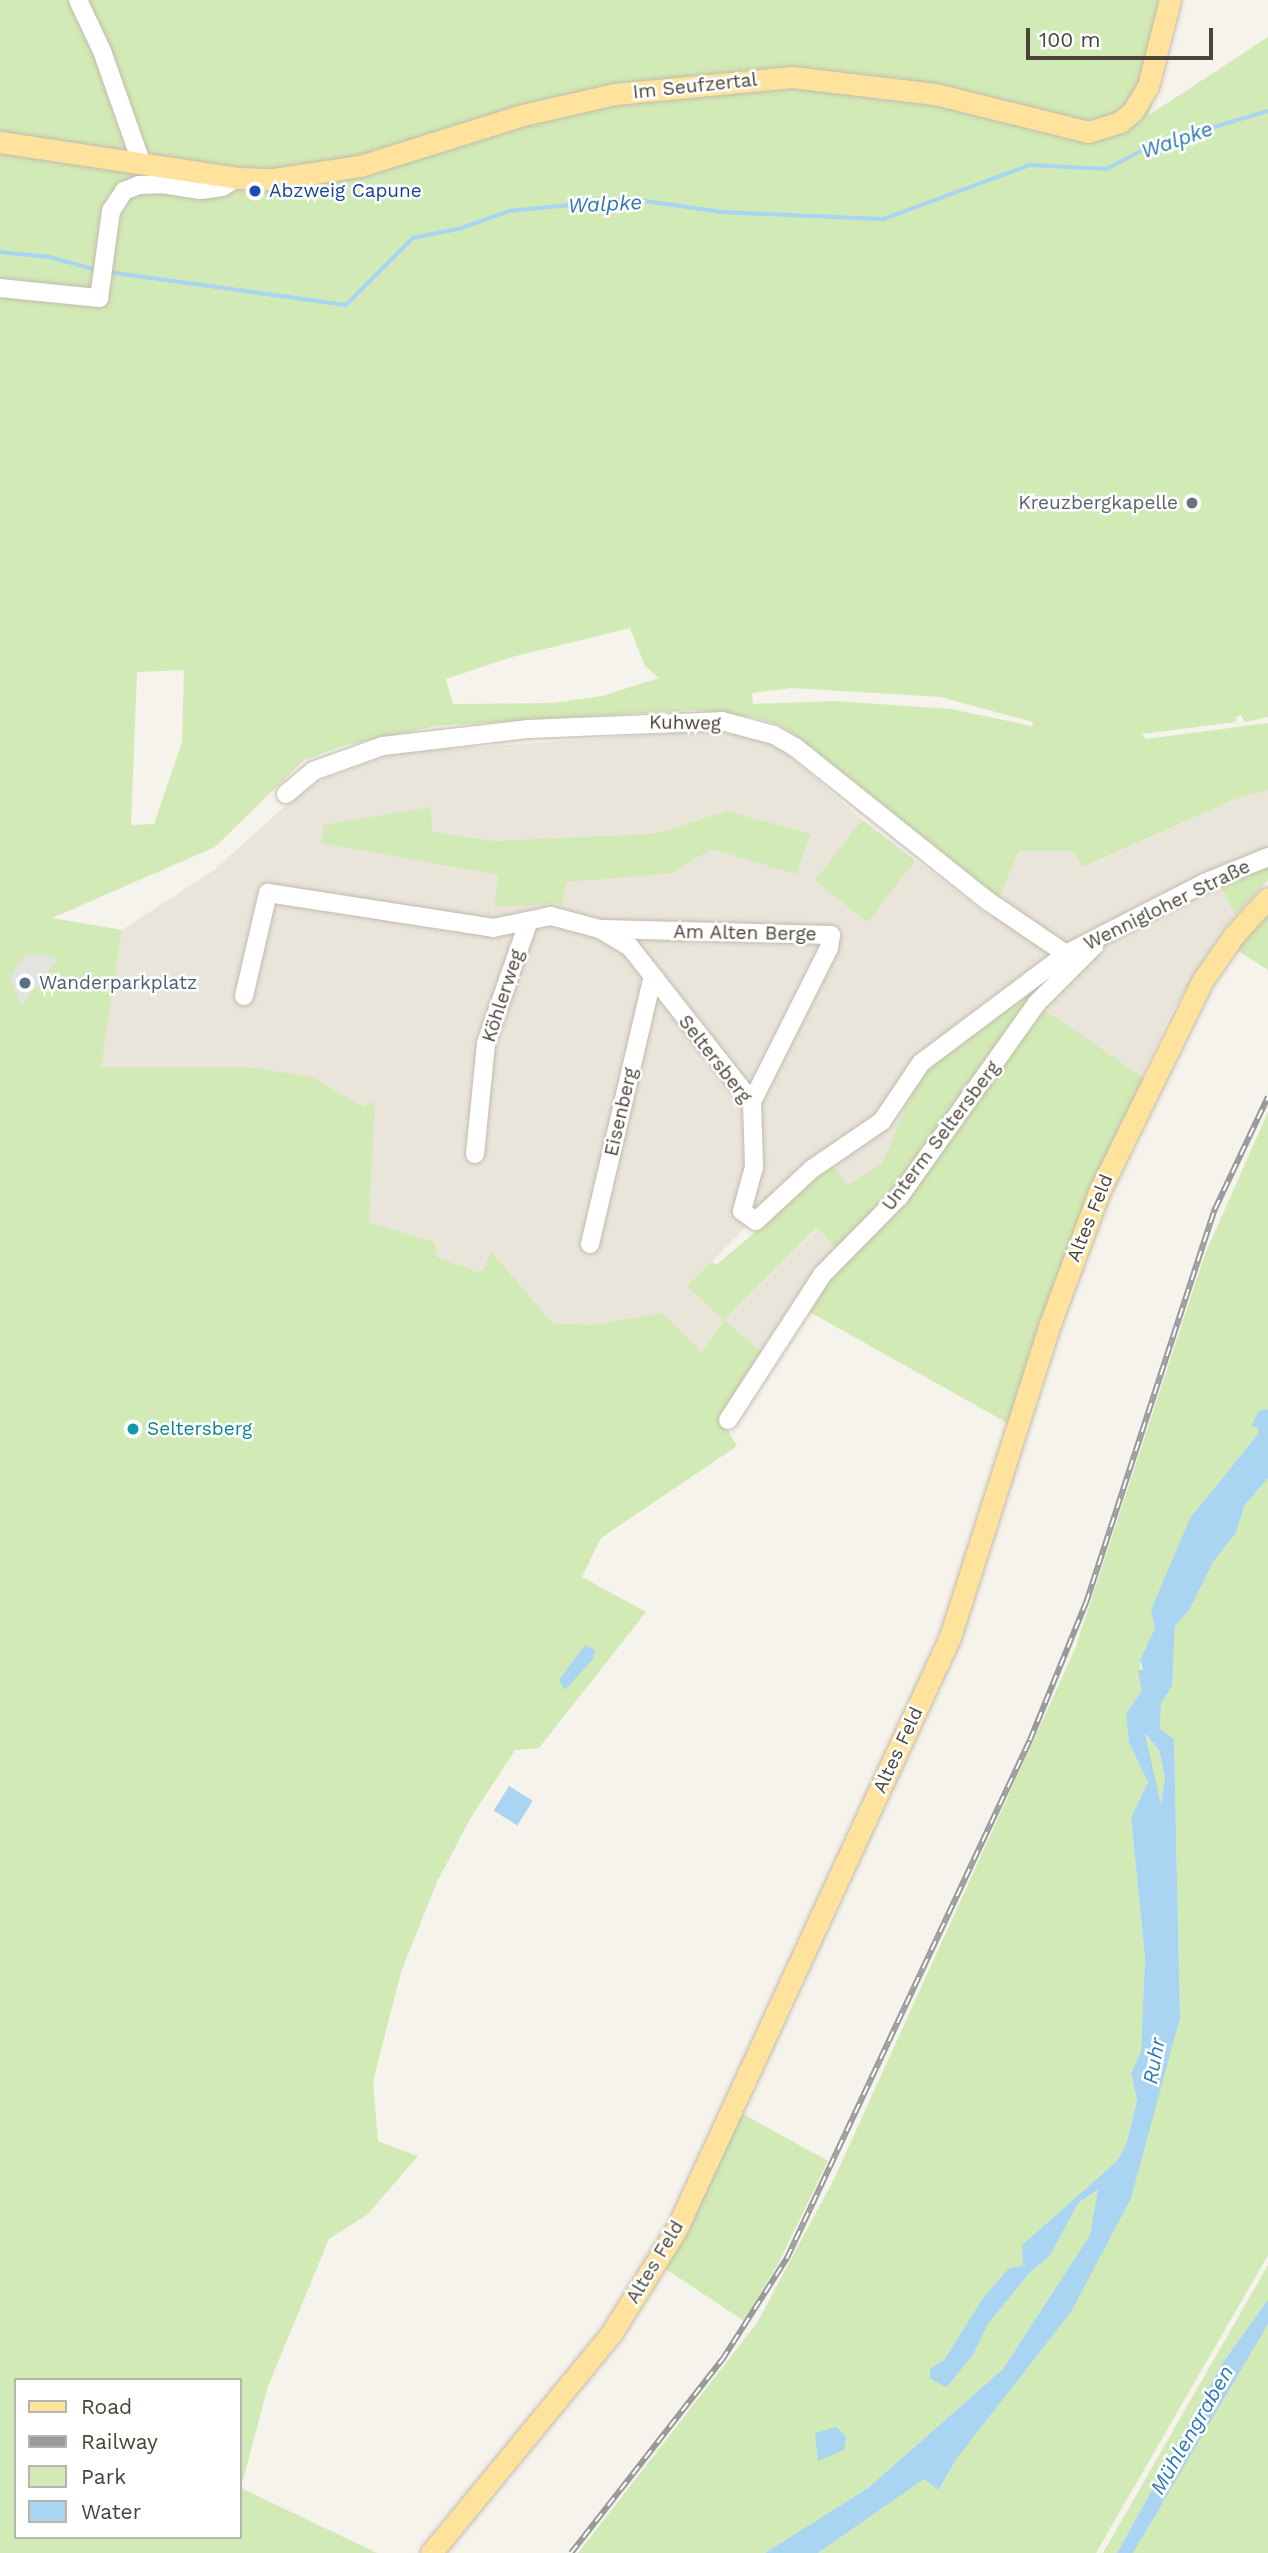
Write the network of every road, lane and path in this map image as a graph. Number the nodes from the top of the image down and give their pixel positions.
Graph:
1 (78, 0) edge
2 (1170, 0) edge
3 (0, 142) edge
4 (141, 162) junction
5 (237, 178) junction
6 (0, 288) edge
7 (286, 794) dead end
8 (1268, 857) edge
9 (1268, 898) edge
10 (528, 923) junction
11 (1114, 927) junction
12 (600, 929) junction
13 (1066, 954) junction
14 (652, 979) junction
15 (244, 996) dead end
16 (752, 1102) junction
17 (475, 1153) dead end
18 (590, 1244) dead end
19 (728, 1420) dead end
20 (431, 2553) edge

1 - 4 street
2 - 5 main road, Im Seufzertal
3 - 4 main road, Im Seufzertal
4 - 5 main road, Im Seufzertal
5 - 6 street
7 - 13 street, Kuhweg
8 - 11 street, Wennigloher Straße
9 - 20 main road, Altes Feld
10 - 12 street, Seltersberg
10 - 15 street, Seltersberg
10 - 17 street, Köhlerweg
11 - 13 street, Wennigloher Straße
11 - 19 street, Unterm Seltersberg
12 - 14 street, Seltersberg
12 - 16 street, Am Alten Berge
13 - 16 street, Seltersberg
14 - 16 street, Seltersberg
14 - 18 street, Eisenberg

